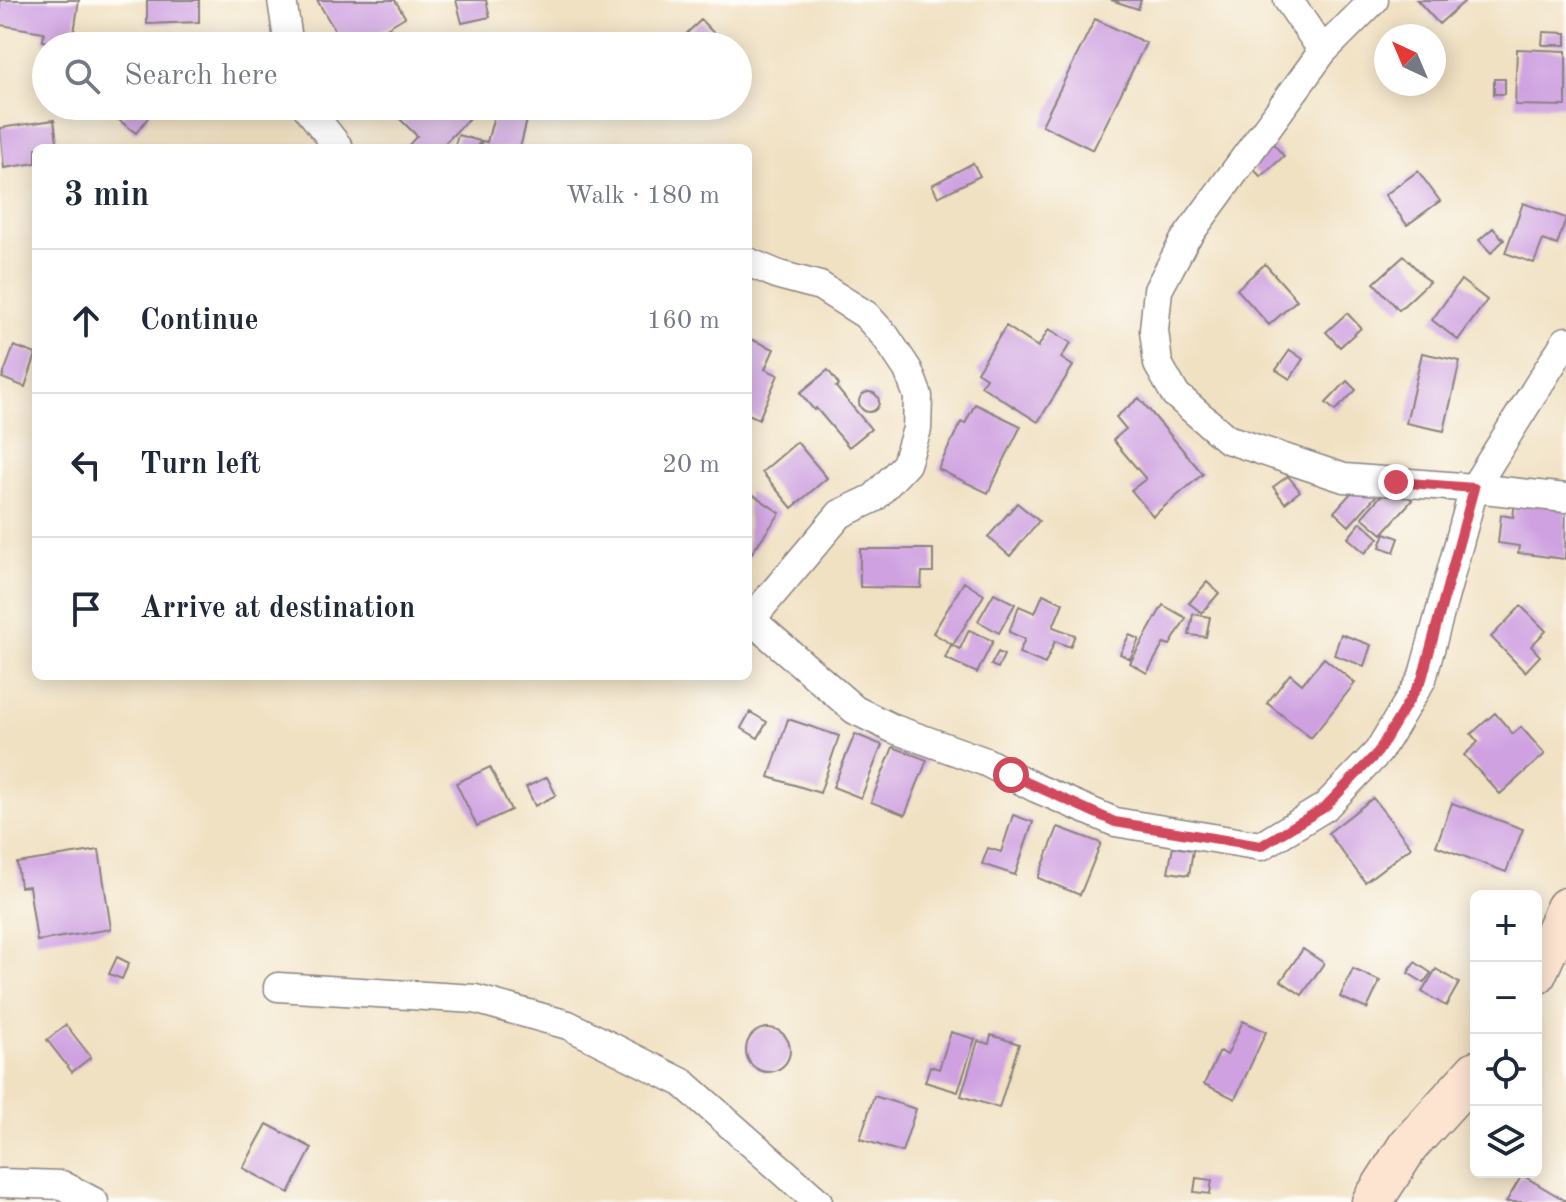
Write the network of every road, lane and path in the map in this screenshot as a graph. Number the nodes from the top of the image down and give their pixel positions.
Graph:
1 (282, 0) edge
2 (1288, 0) edge
3 (1374, 0) edge
4 (287, 32) edge
5 (1323, 51) junction
6 (317, 120) edge
7 (336, 144) edge
8 (752, 264) edge
9 (1566, 341) edge
10 (1474, 488) junction
11 (1566, 498) edge
12 (752, 616) edge
13 (752, 620) edge
14 (278, 987) dead end
15 (1470, 1078) edge
16 (0, 1167) edge
17 (0, 1183) edge
18 (94, 1202) edge
19 (818, 1202) edge
20 (1372, 1202) edge

1 - 4 street
2 - 5 street
3 - 5 street
5 - 10 street
6 - 7 street
8 - 12 street
9 - 10 street
10 - 11 street
10 - 13 street
14 - 19 street
15 - 20 street
16 - 17 street
17 - 18 street

